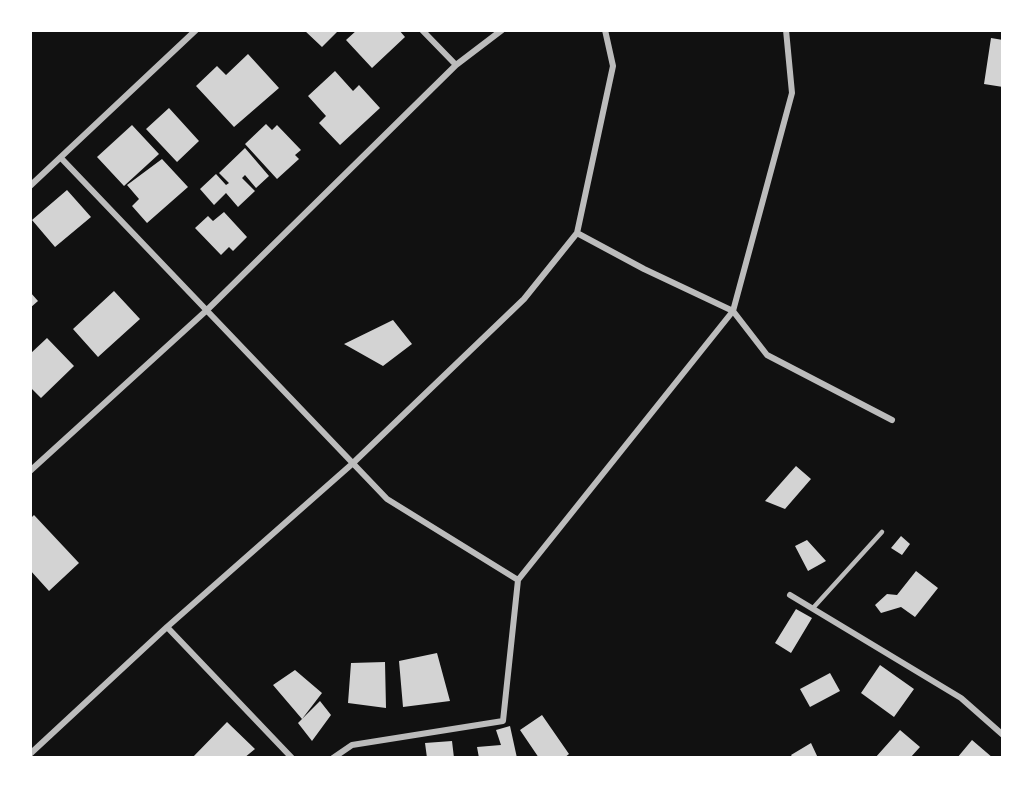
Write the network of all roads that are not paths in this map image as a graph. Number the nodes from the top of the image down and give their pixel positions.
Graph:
1 (196, 30) edge
2 (422, 30) edge
3 (502, 30) edge
4 (605, 30) edge
5 (786, 30) edge
6 (456, 65) junction
7 (62, 158) junction
8 (30, 186) edge
9 (577, 233) junction
10 (207, 310) junction
11 (733, 311) junction
12 (892, 420) dead end
13 (352, 464) junction
14 (30, 471) edge
15 (882, 532) dead end
16 (518, 580) junction
17 (790, 595) dead end
18 (813, 608) junction
19 (167, 627) junction
20 (1003, 735) edge
21 (30, 754) edge
22 (292, 758) edge
23 (333, 758) edge

1 - 7 street
2 - 6 street
3 - 6 street
4 - 9 street
5 - 11 street
6 - 10 street
7 - 8 street
7 - 10 street
9 - 11 street
9 - 13 street
10 - 13 street
10 - 14 street
11 - 12 street
11 - 16 street
13 - 16 street
13 - 19 street
15 - 18 lane
16 - 23 street
17 - 18 street
18 - 20 street
19 - 21 street
19 - 22 street

